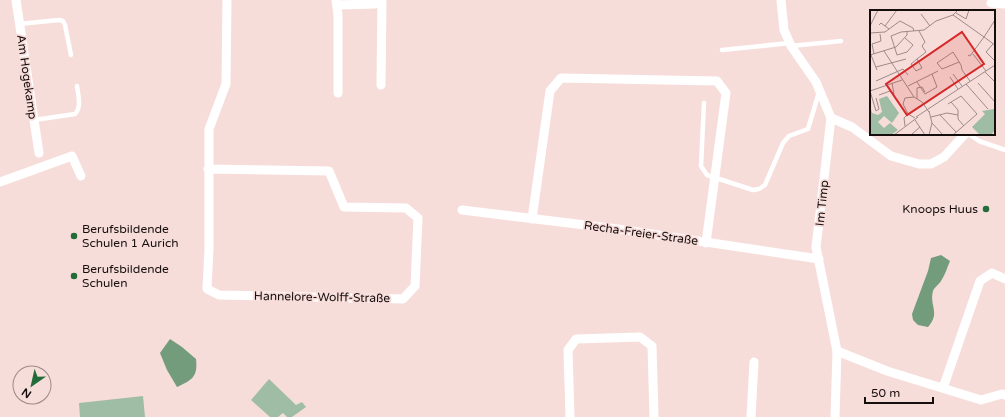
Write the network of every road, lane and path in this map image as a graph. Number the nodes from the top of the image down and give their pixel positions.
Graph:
1 (16, 0) edge
2 (227, 0) edge
3 (375, 0) edge
4 (382, 0) edge
5 (781, 0) edge
6 (337, 3) edge
7 (1005, 4) edge
8 (991, 5) edge
9 (19, 24) junction
10 (841, 41) dead end
11 (790, 45) junction
12 (722, 50) dead end
13 (70, 55) dead end
14 (381, 85) dead end
15 (77, 86) dead end
16 (819, 88) junction
17 (338, 93) dead end
18 (704, 103) dead end
19 (831, 118) junction
20 (34, 120) junction
21 (964, 135) edge
22 (970, 135) edge
23 (1005, 150) edge
24 (38, 153) dead end
25 (208, 169) junction
26 (81, 176) dead end
27 (715, 177) junction
28 (0, 182) edge
29 (462, 210) dead end
30 (532, 219) junction
31 (706, 243) junction
32 (819, 259) junction
33 (1005, 279) edge
34 (837, 351) junction
35 (754, 362) dead end
36 (943, 388) junction
37 (1005, 395) edge
38 (570, 417) edge
39 (654, 417) edge
40 (751, 417) edge
41 (836, 417) edge

1 - 9 street, Am Hogekamp
2 - 25 street, Hannelore-Wolff-Straße
3 - 6 street
4 - 14 street
5 - 11 street, Im Timp
6 - 17 street
7 - 8 street
9 - 13 lane
9 - 20 street, Am Hogekamp
10 - 11 lane
11 - 12 lane
11 - 16 street, Im Timp
15 - 20 lane
16 - 19 street, Im Timp
16 - 27 lane
18 - 27 lane
19 - 21 street
19 - 32 street, Im Timp
20 - 24 street, Am Hogekamp
22 - 23 lane
25 - 25 street, Hannelore-Wolff-Straße
26 - 28 street
27 - 30 street
27 - 31 street
29 - 30 street, Recha-Freier-Straße
30 - 31 street, Recha-Freier-Straße
31 - 32 street, Recha-Freier-Straße
32 - 34 street, Im Timp
33 - 36 street
34 - 36 street
34 - 41 street, Im Timp
35 - 40 street
36 - 37 street
38 - 39 street

